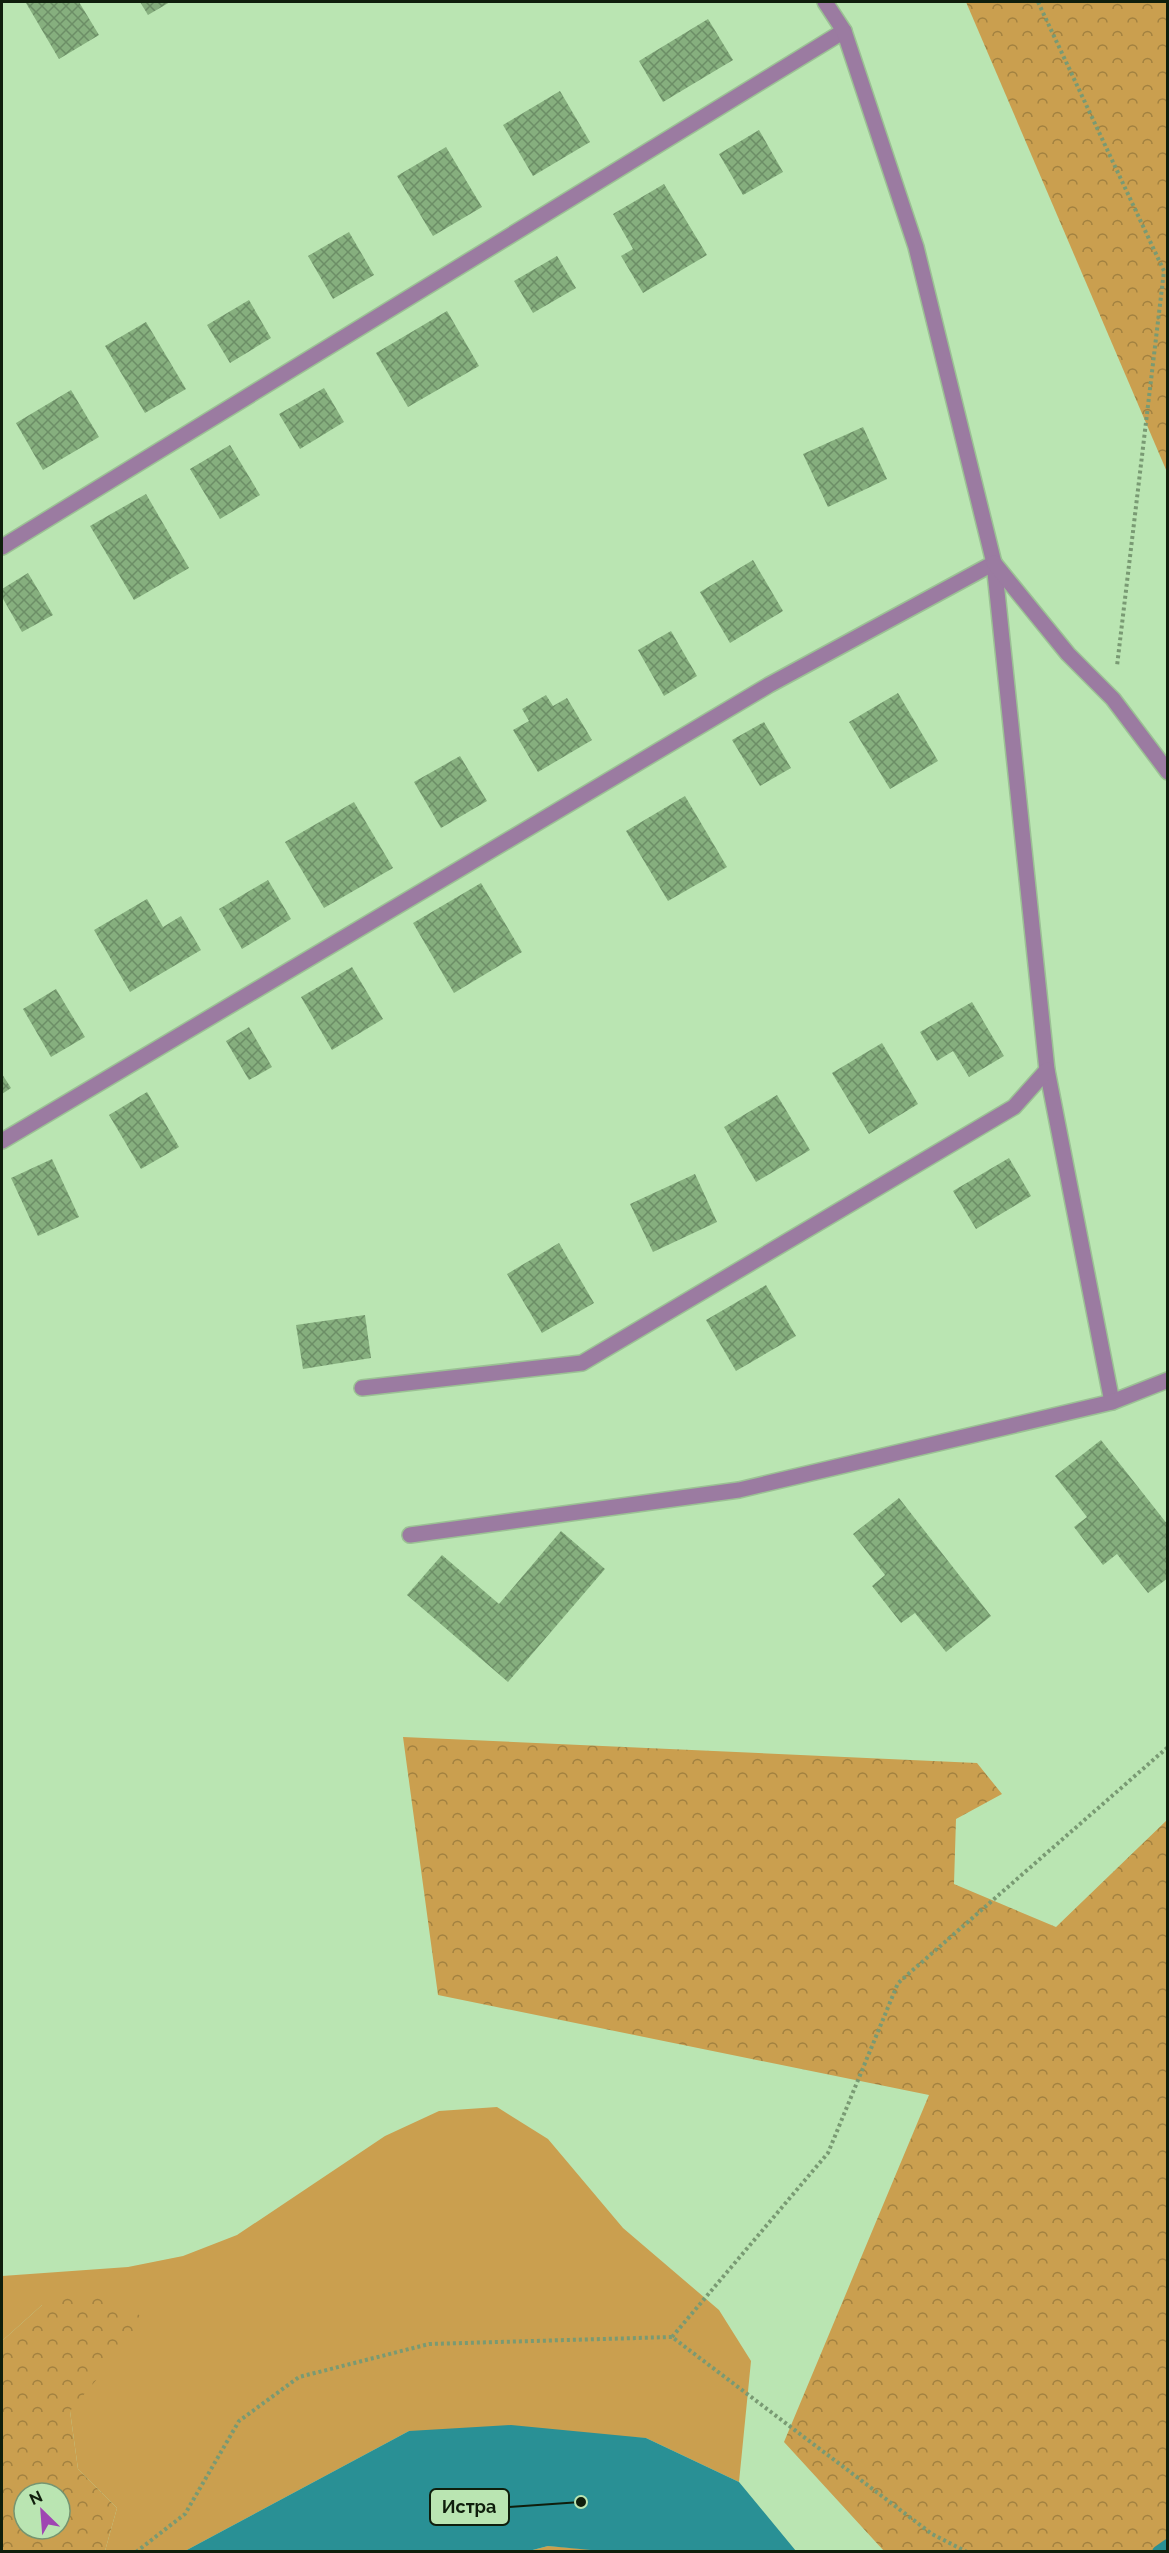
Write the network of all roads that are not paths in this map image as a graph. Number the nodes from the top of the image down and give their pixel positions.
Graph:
1 (825, 2) edge
2 (844, 31) junction
3 (2, 547) edge
4 (994, 563) junction
5 (1167, 772) edge
6 (1047, 1070) junction
7 (2, 1141) edge
8 (1167, 1380) edge
9 (362, 1388) dead end
10 (1112, 1402) junction
11 (410, 1535) dead end

1 - 2 street
2 - 3 street
2 - 4 street
4 - 5 street
4 - 6 street
4 - 7 street
6 - 9 street
6 - 10 street
8 - 10 street
10 - 11 street

